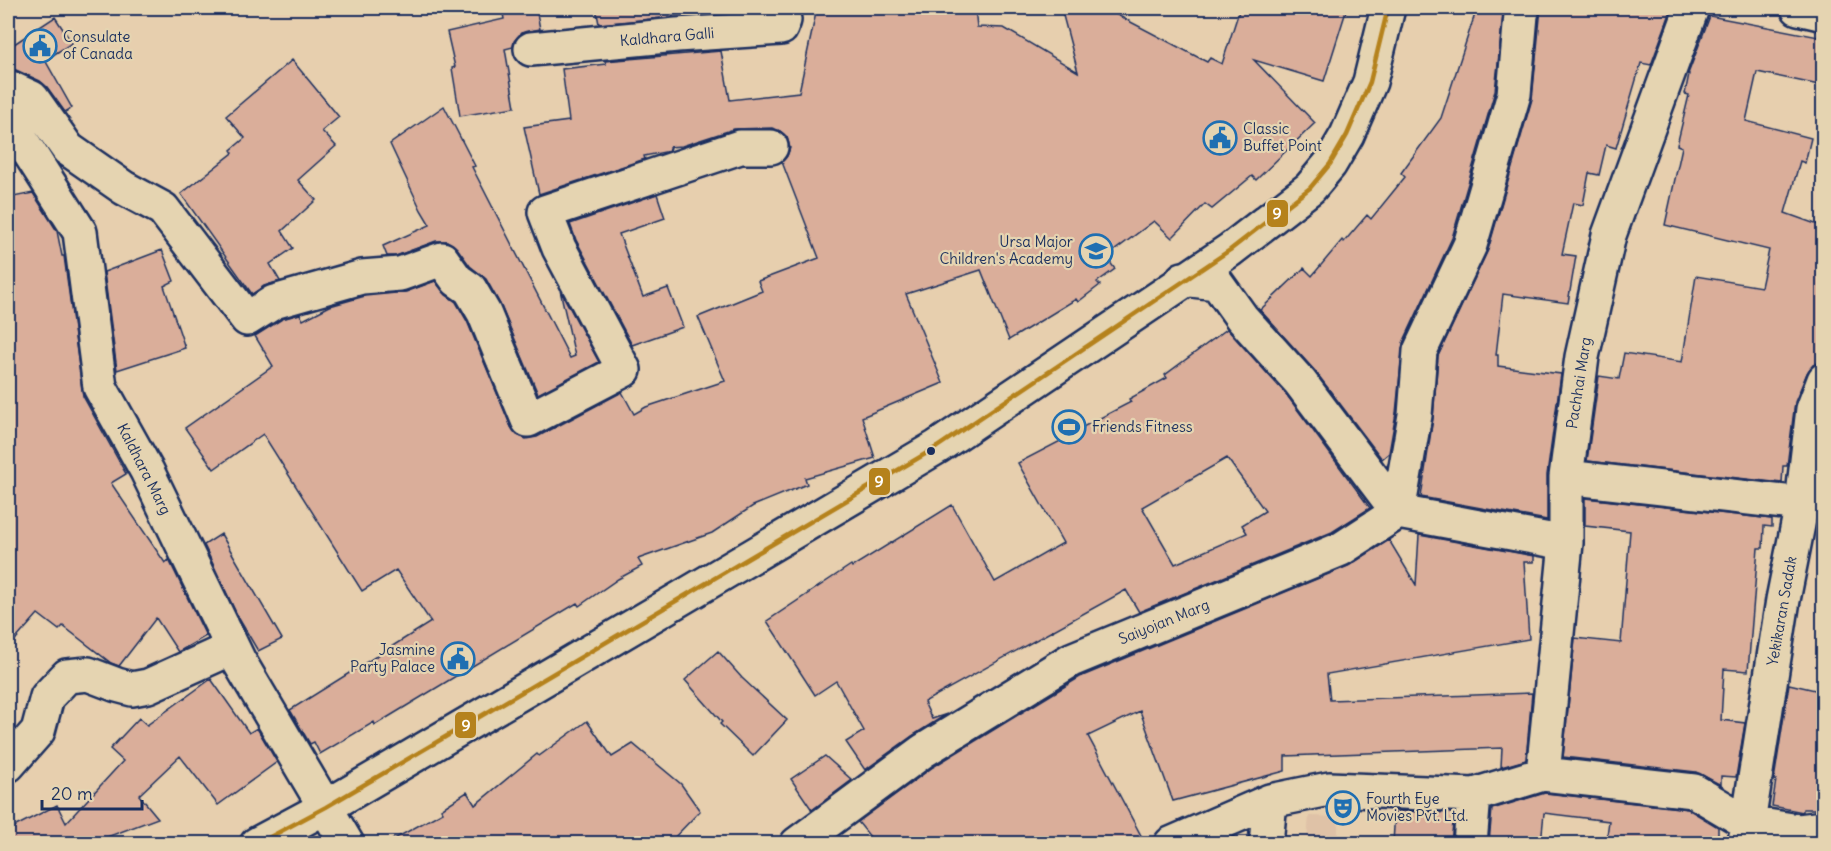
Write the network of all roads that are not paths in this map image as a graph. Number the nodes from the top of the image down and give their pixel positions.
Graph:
1 (781, 8) edge
2 (1388, 8) edge
3 (1523, 8) edge
4 (1692, 8) edge
5 (1798, 8) edge
6 (1824, 14) edge
7 (531, 49) dead end
8 (8, 87) edge
9 (8, 119) edge
10 (771, 147) dead end
11 (1183, 279) junction
12 (1824, 380) edge
13 (1566, 477) junction
14 (1802, 504) junction
15 (1398, 512) junction
16 (1566, 543) junction
17 (232, 648) junction
18 (8, 765) edge
19 (1543, 774) junction
20 (1474, 795) junction
21 (1270, 801) junction
22 (326, 807) junction
23 (1824, 828) edge
24 (1747, 833) edge
25 (257, 843) edge
26 (347, 843) edge
27 (797, 843) edge
28 (1171, 843) edge
29 (1266, 843) edge
30 (1470, 843) edge

1 - 7 street, Kaldhara Galli
2 - 11 street
3 - 15 street
4 - 13 street, Pachhai Marg
5 - 6 street
8 - 10 street
9 - 17 street, Kaldhara Marg
11 - 15 street
11 - 22 street
12 - 14 street, Yekikaran Sadak
13 - 14 street
13 - 16 street, Pachhai Marg
14 - 24 street, Yekikaran Sadak
15 - 16 street
15 - 27 street, Saiyojan Marg
16 - 19 street, Pachhai Marg
17 - 18 street
17 - 22 street, Kaldhara Marg
19 - 20 street
19 - 24 street
20 - 21 street
20 - 30 street
21 - 28 street
21 - 29 street
22 - 25 street
22 - 26 street, Kaldhara Marg
23 - 24 street

